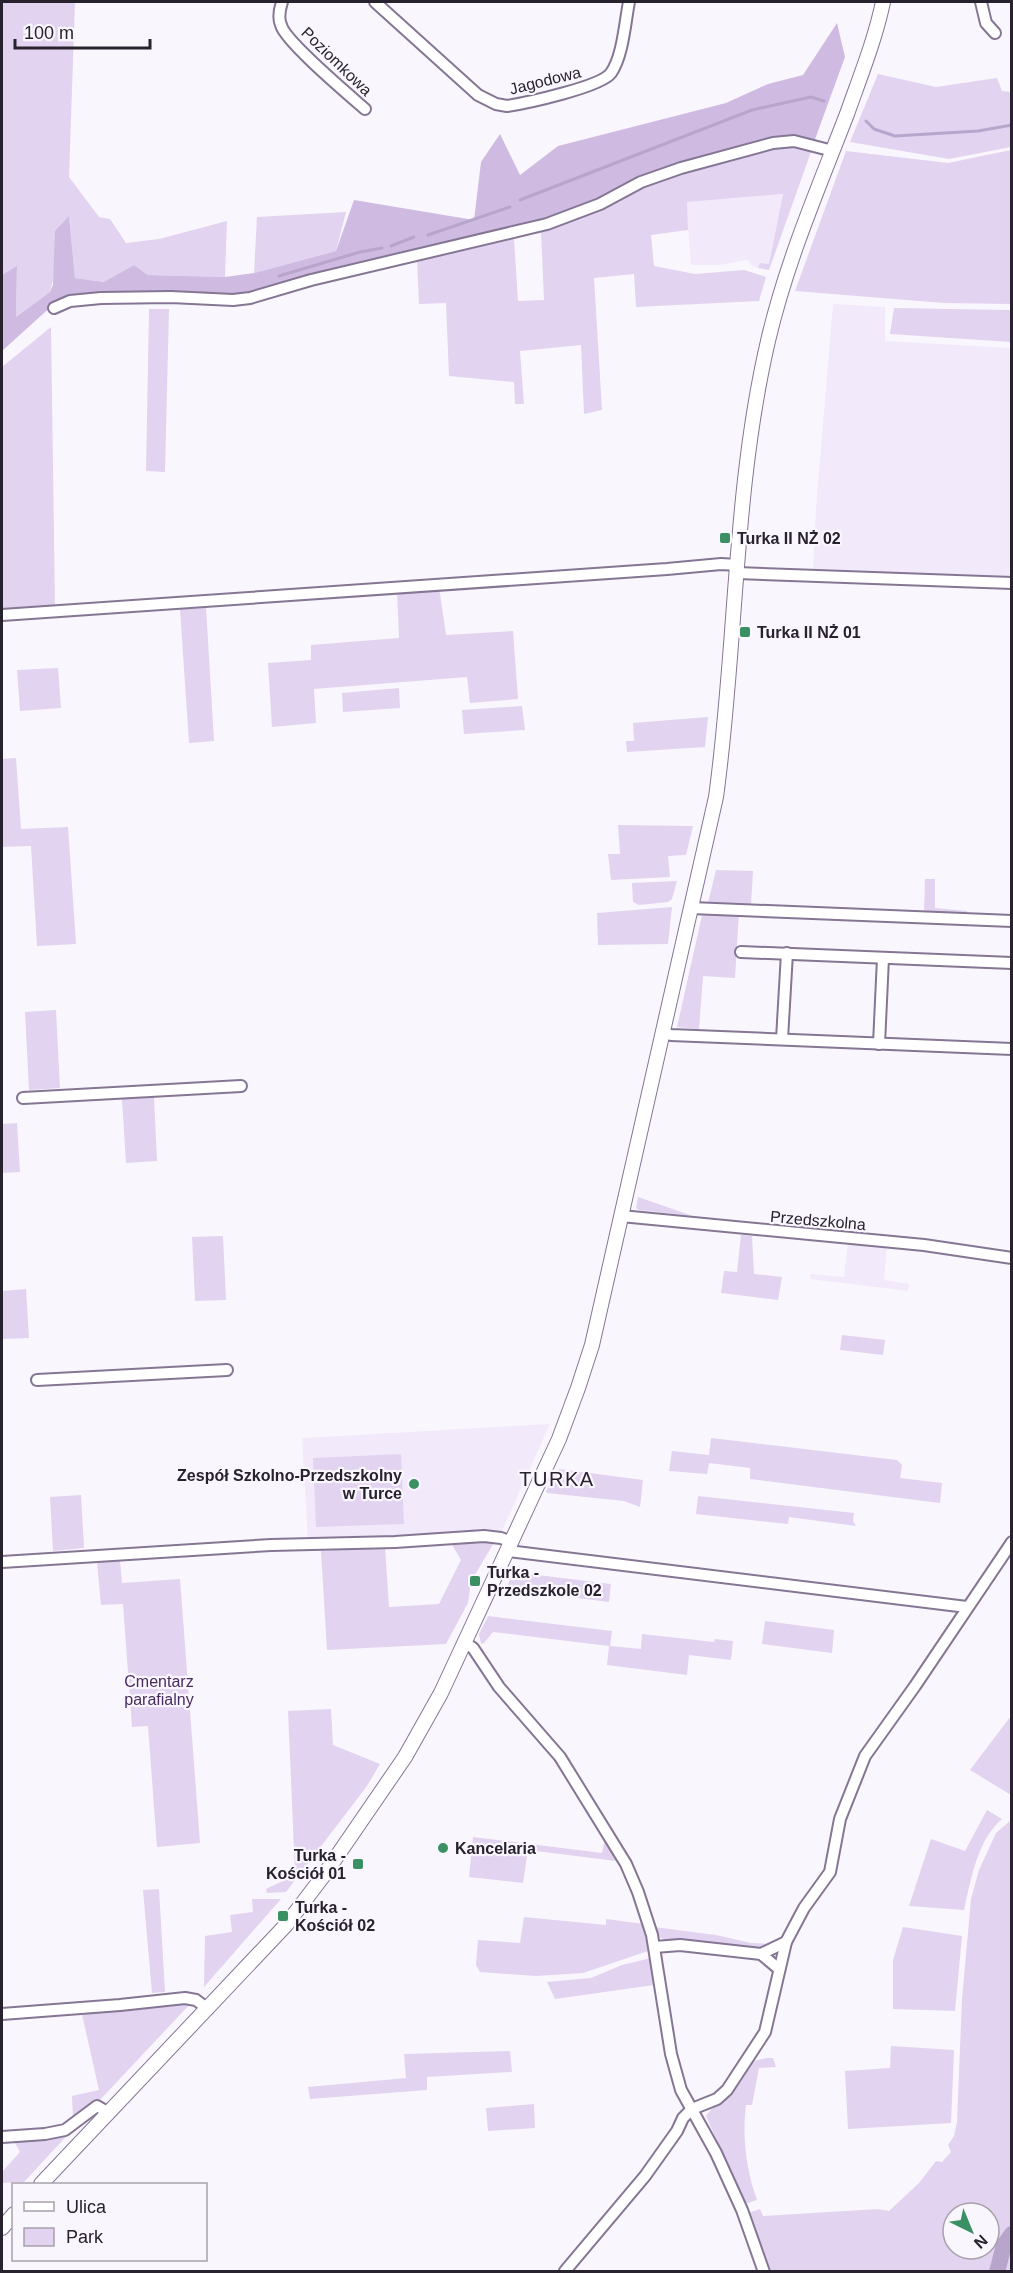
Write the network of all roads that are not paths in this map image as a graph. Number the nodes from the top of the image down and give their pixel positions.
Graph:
1 (282, 2) edge
2 (375, 2) edge
3 (629, 2) edge
4 (884, 2) edge
5 (981, 2) edge
6 (995, 33) dead end
7 (365, 109) dead end
8 (833, 151) junction
9 (54, 308) dead end
10 (737, 569) junction
11 (1011, 583) edge
12 (2, 615) edge
13 (691, 908) junction
14 (1011, 921) edge
15 (741, 952) dead end
16 (787, 954) junction
17 (883, 958) junction
18 (1011, 963) edge
19 (663, 1033) junction
20 (783, 1039) junction
21 (879, 1044) junction
22 (1011, 1049) edge
23 (241, 1086) dead end
24 (23, 1098) dead end
25 (621, 1216) junction
26 (1011, 1258) edge
27 (227, 1370) dead end
28 (37, 1380) dead end
29 (1011, 1542) edge
30 (510, 1547) junction
31 (2, 1562) edge
32 (967, 1607) junction
33 (465, 1643) junction
34 (786, 1942) junction
35 (655, 1947) junction
36 (761, 1954) junction
37 (779, 1969) junction
38 (208, 2009) junction
39 (2, 2014) edge
40 (692, 2109) junction
41 (109, 2113) junction
42 (2, 2137) edge
43 (42, 2183) edge
44 (12, 2216) edge
45 (2, 2228) edge
46 (565, 2271) edge
47 (764, 2271) edge

1 - 7 street, Poziomkowa
2 - 3 street, Jagodowa
4 - 8 main road
5 - 6 street
8 - 9 street
8 - 10 main road
10 - 11 street
10 - 12 street
10 - 13 main road
13 - 14 street
13 - 19 main road
15 - 16 street
16 - 17 street
16 - 20 street
17 - 18 street
17 - 21 street
19 - 20 street
19 - 25 main road
20 - 21 street
21 - 22 street
23 - 24 street
25 - 26 street, Przedszkolna
25 - 30 main road
27 - 28 street
29 - 32 street
30 - 31 street
30 - 32 street
30 - 33 main road
32 - 34 street
33 - 35 street
33 - 38 main road
34 - 36 street
34 - 37 street
35 - 36 street
35 - 40 street
36 - 37 street
37 - 40 street
38 - 39 street
38 - 41 main road
40 - 46 street
40 - 47 street
41 - 42 street
41 - 43 main road
44 - 45 main road

